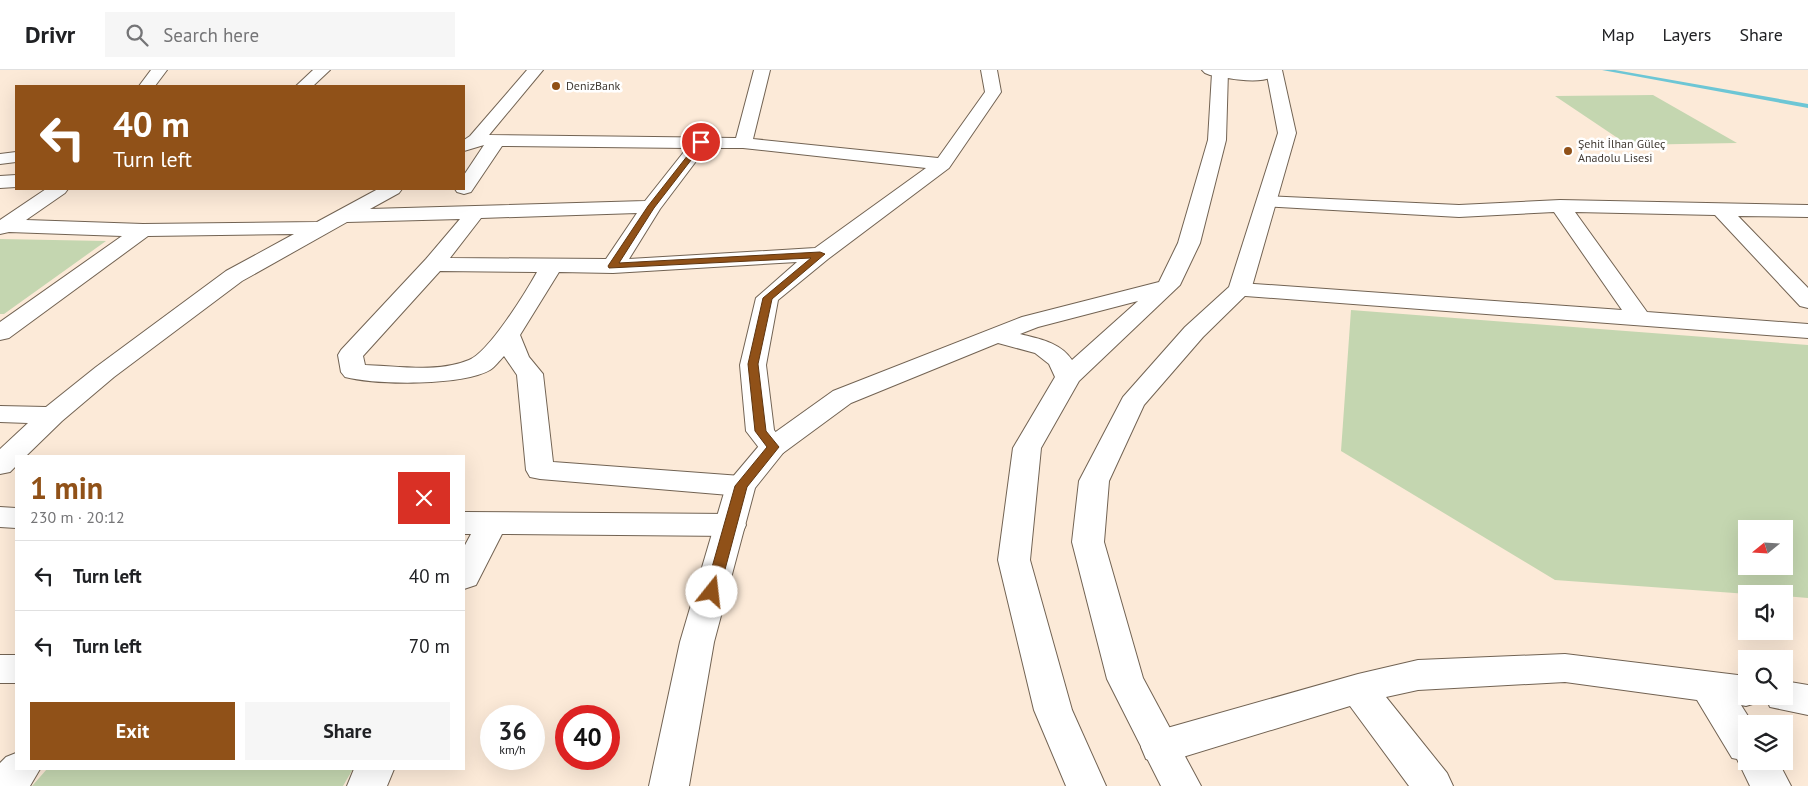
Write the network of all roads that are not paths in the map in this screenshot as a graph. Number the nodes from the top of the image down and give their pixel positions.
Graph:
1 (159, 70) edge
2 (322, 70) edge
3 (535, 70) edge
4 (762, 70) edge
5 (989, 70) edge
6 (1216, 70) edge
7 (1274, 70) edge
8 (148, 85) edge
9 (305, 85) edge
10 (496, 141) junction
11 (701, 142) junction
12 (743, 143) junction
13 (470, 144) edge
14 (15, 157) edge
15 (0, 159) edge
16 (942, 164) junction
17 (15, 181) edge
18 (0, 182) edge
19 (465, 185) edge
20 (57, 190) edge
21 (390, 190) edge
22 (462, 190) edge
23 (1267, 202) junction
24 (1560, 206) junction
25 (651, 207) junction
26 (1721, 210) junction
27 (1808, 211) edge
28 (475, 213) junction
29 (446, 214) junction
30 (344, 216) junction
31 (2, 227) edge
32 (318, 228) junction
33 (143, 230) junction
34 (820, 254) junction
35 (434, 264) junction
36 (551, 266) junction
37 (612, 266) junction
38 (1169, 286) junction
39 (1240, 290) junction
40 (1808, 302) edge
41 (1640, 319) junction
42 (4, 328) edge
43 (1808, 331) edge
44 (508, 336) junction
45 (998, 336) junction
46 (1068, 377) junction
47 (0, 414) edge
48 (52, 415) junction
49 (773, 447) junction
50 (0, 465) edge
51 (741, 486) junction
52 (0, 517) edge
53 (15, 518) edge
54 (478, 523) edge
55 (731, 525) junction
56 (465, 573) edge
57 (0, 668) edge
58 (15, 669) edge
59 (1708, 686) junction
60 (1358, 689) junction
61 (1738, 690) edge
62 (1793, 698) edge
63 (1808, 700) edge
64 (1738, 733) edge
65 (1160, 747) junction
66 (19, 770) edge
67 (374, 770) edge
68 (1762, 770) edge
69 (5, 786) edge
70 (367, 786) edge
71 (669, 786) edge
72 (1086, 786) edge
73 (1181, 786) edge
74 (1432, 786) edge
75 (1772, 786) edge

1 - 8 street
2 - 9 street
3 - 13 street
4 - 12 street
5 - 16 street
6 - 7 street
6 - 38 street
7 - 23 street
10 - 11 street
10 - 13 street
10 - 19 street
11 - 12 street
11 - 25 street
12 - 16 street
14 - 15 street
16 - 34 street
17 - 18 street
20 - 31 street
21 - 30 street
22 - 29 street
23 - 24 street
23 - 39 street
24 - 26 street
24 - 41 street
25 - 28 street
25 - 37 street
26 - 27 street
26 - 40 street
28 - 29 street
28 - 35 street
29 - 30 street
30 - 32 street
31 - 33 street
32 - 33 street
32 - 48 street
33 - 42 street
34 - 37 street
34 - 49 street
35 - 36 street
35 - 44 street
36 - 37 street
36 - 44 street
38 - 45 street
38 - 46 street
39 - 41 street
39 - 65 street
41 - 43 street
44 - 51 street
45 - 46 street
45 - 49 street
46 - 72 street
47 - 48 street
48 - 50 street
49 - 51 street
51 - 55 street
52 - 53 street
54 - 55 street
54 - 56 street
55 - 71 street
57 - 58 street
59 - 60 street
59 - 61 street
59 - 64 street
60 - 65 street
60 - 74 street
62 - 63 street
65 - 73 street
66 - 69 street
67 - 70 street
68 - 75 street

